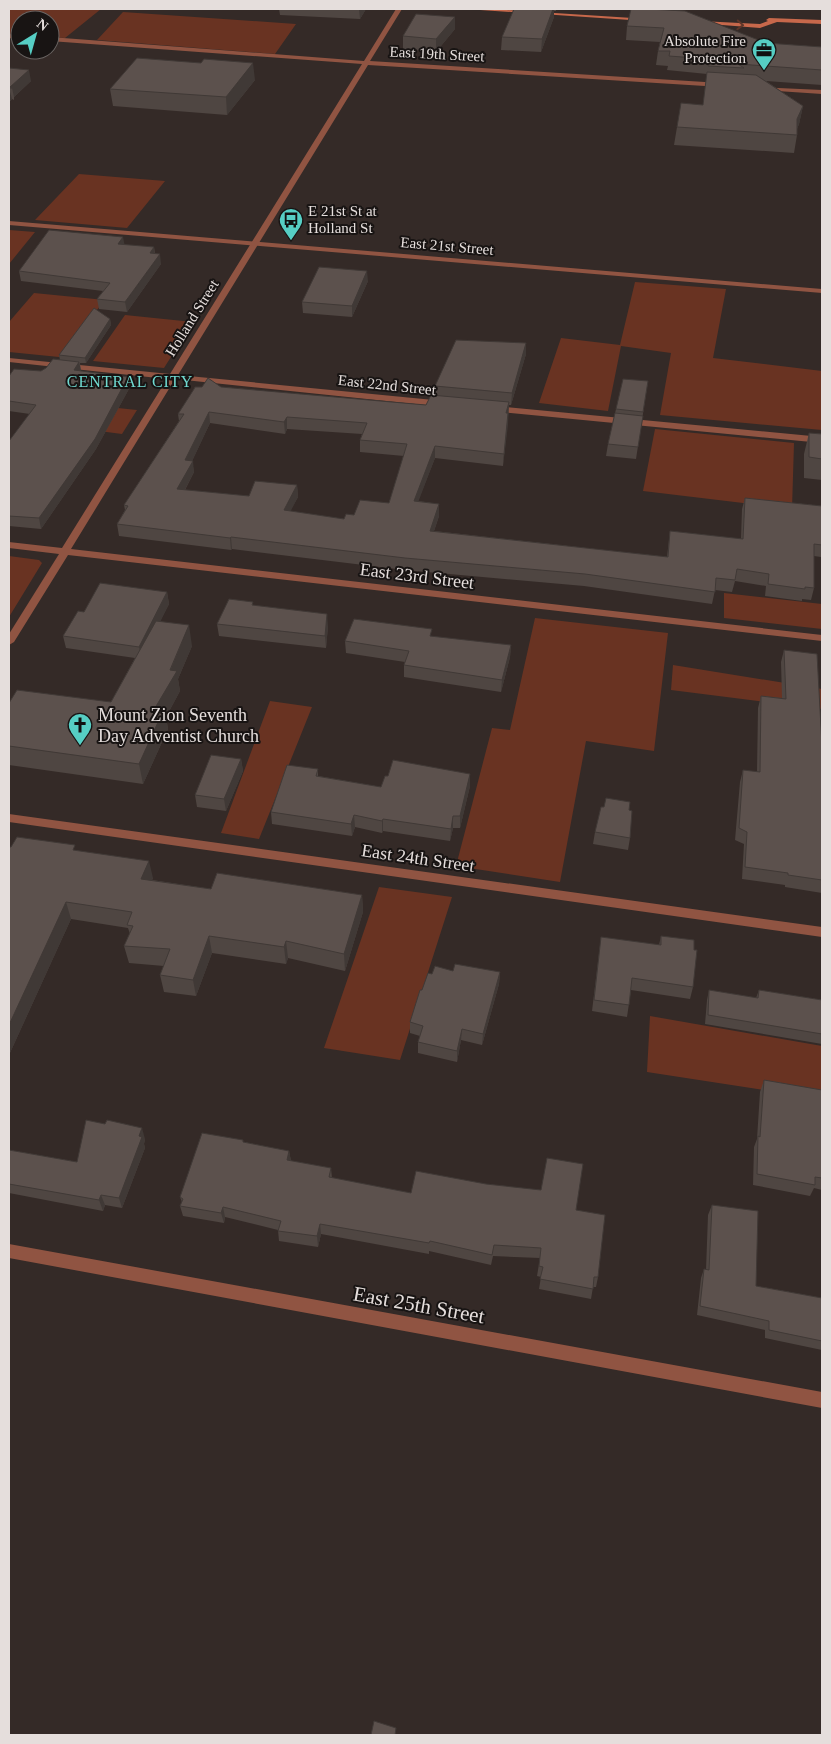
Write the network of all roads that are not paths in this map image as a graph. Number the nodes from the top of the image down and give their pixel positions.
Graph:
1 (399, 9) edge
2 (468, 9) edge
3 (756, 18) dead end
4 (654, 20) edge
5 (775, 21) junction
6 (694, 22) edge
7 (822, 22) edge
8 (60, 40) edge
9 (366, 63) junction
10 (728, 86) edge
11 (757, 88) edge
12 (822, 92) edge
13 (9, 223) edge
14 (254, 244) junction
15 (822, 291) edge
16 (9, 360) edge
17 (172, 377) junction
18 (453, 405) edge
19 (482, 408) edge
20 (822, 440) edge
21 (9, 546) edge
22 (64, 552) junction
23 (822, 638) edge
24 (9, 642) edge
25 (9, 818) edge
26 (822, 932) edge
27 (9, 1251) edge
28 (822, 1400) edge

1 - 9 street, Holland Street
2 - 4 main road
3 - 5 main road
6 -> 5 main road
5 - 7 main road
8 - 9 street, East 19th Street
9 - 10 street, East 19th Street
9 - 14 street, Holland Street
11 - 12 street
13 - 14 street, East 21st Street
14 - 15 street, East 21st Street
14 - 17 street, Holland Street
16 - 17 street, East 22nd Street
17 - 18 street, East 22nd Street
17 - 22 street, Holland Street
19 - 20 street
21 - 22 street, East 23rd Street
22 - 23 street, East 23rd Street
22 - 24 street, Holland Street
25 - 26 street, East 24th Street
27 - 28 street, East 25th Street

